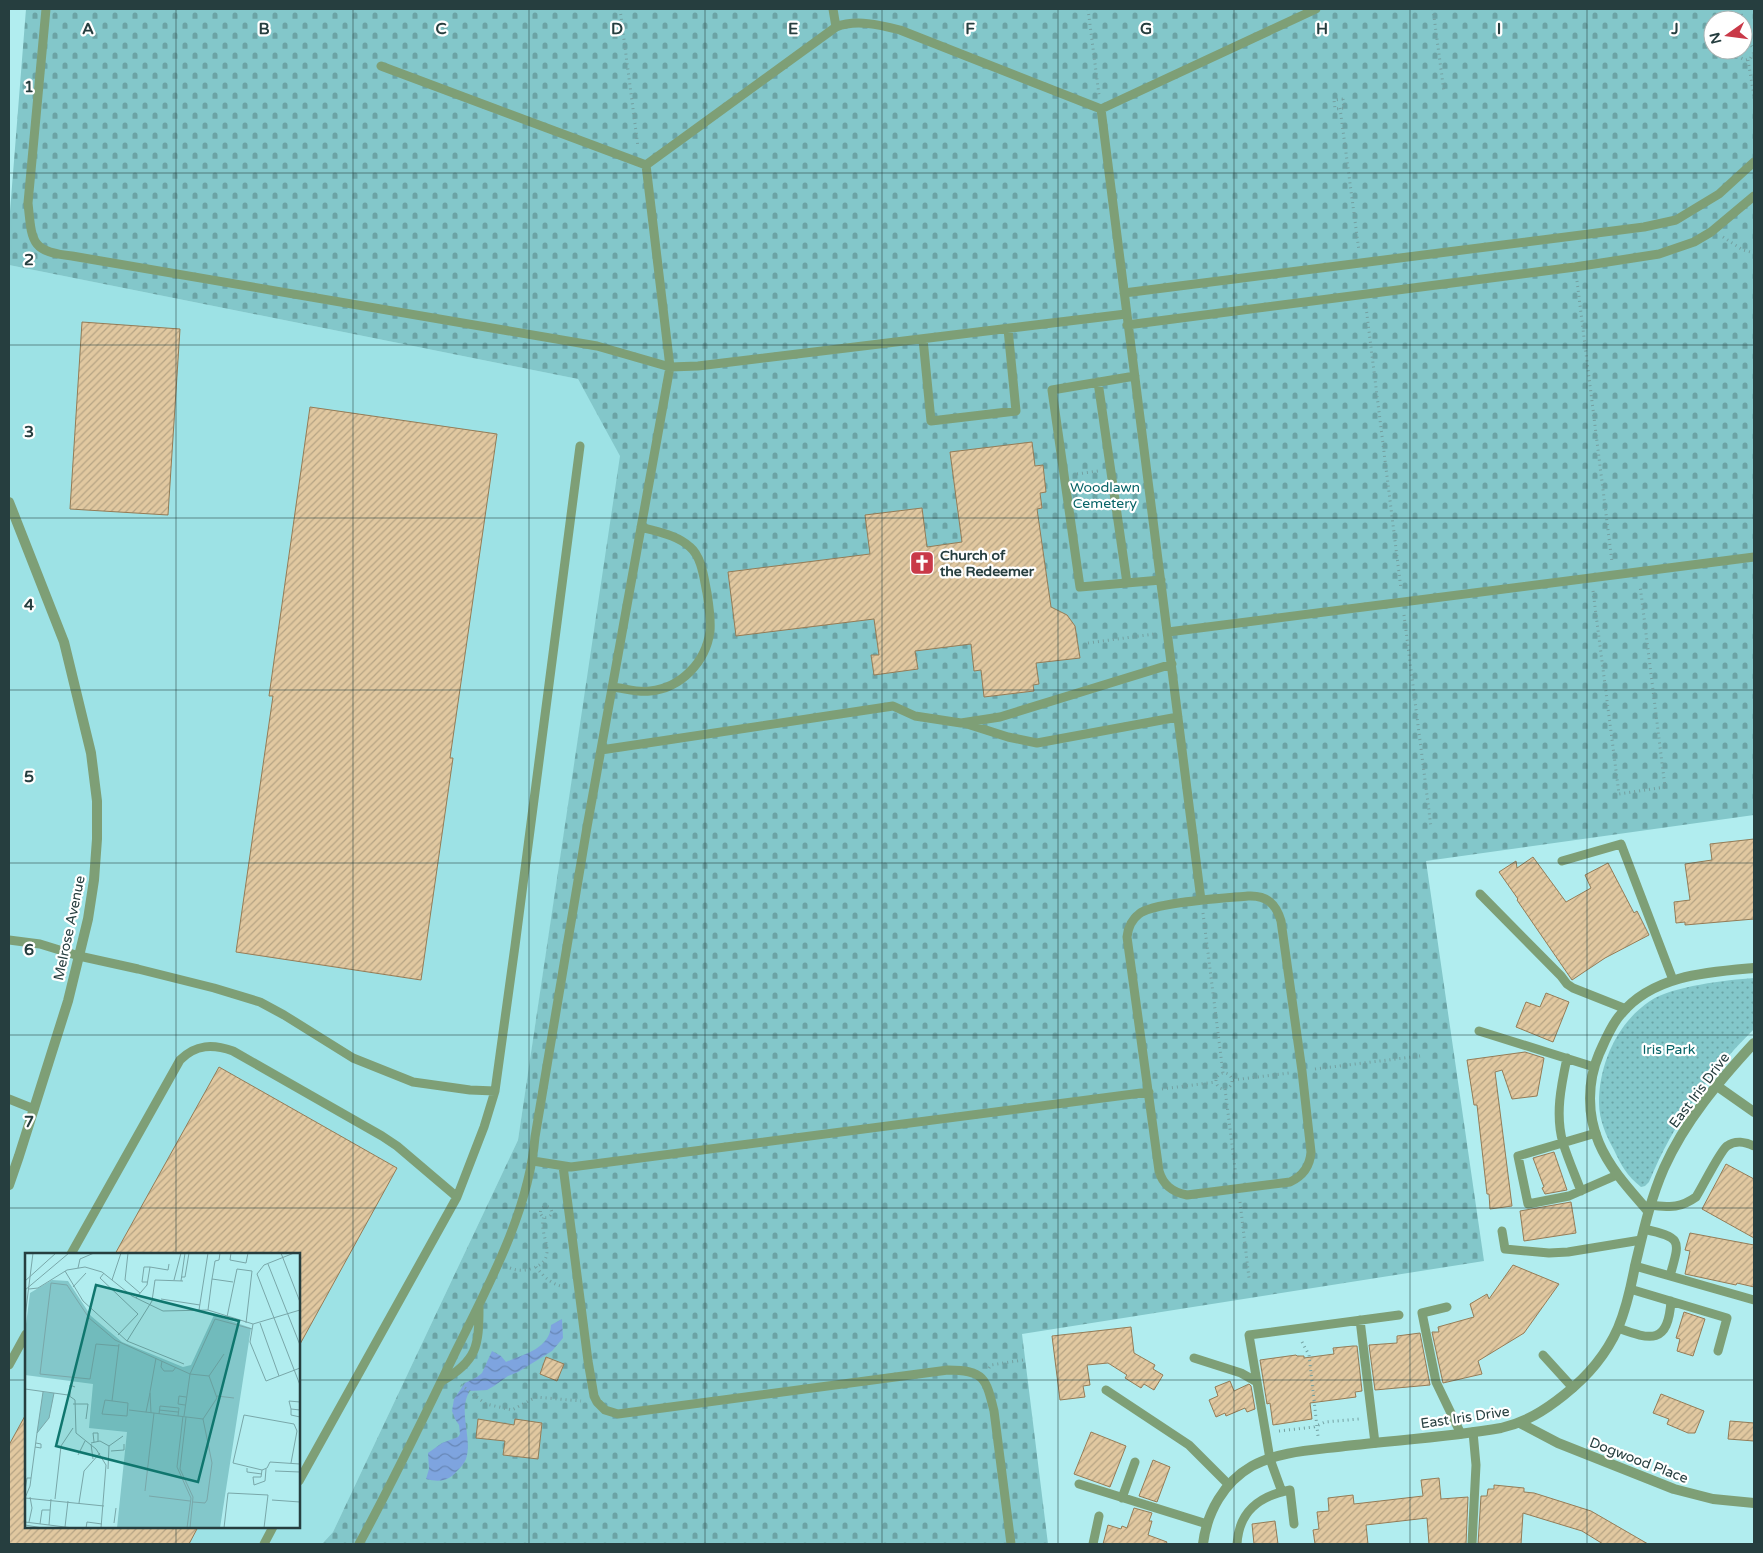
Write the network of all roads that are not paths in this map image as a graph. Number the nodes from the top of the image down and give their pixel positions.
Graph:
1 (46, 9) edge
2 (833, 9) edge
3 (1316, 9) edge
4 (836, 27) junction
5 (381, 66) dead end
6 (1101, 109) junction
7 (1754, 162) edge
8 (643, 164) junction
9 (1754, 196) edge
10 (1124, 293) junction
11 (1126, 314) junction
12 (1128, 325) junction
13 (1008, 329) junction
14 (923, 339) junction
15 (670, 366) junction
16 (1135, 376) junction
17 (1098, 382) junction
18 (580, 446) dead end
19 (9, 502) edge
20 (641, 528) junction
21 (1754, 557) edge
22 (1161, 580) junction
23 (1128, 583) junction
24 (1168, 632) junction
25 (1172, 664) junction
26 (612, 687) junction
27 (1178, 717) junction
28 (961, 723) junction
29 (601, 750) junction
30 (1562, 861) dead end
31 (1480, 894) dead end
32 (1201, 900) junction
33 (9, 940) edge
34 (79, 956) junction
35 (1754, 968) edge
36 (1673, 980) junction
37 (1626, 1009) junction
38 (1479, 1031) dead end
39 (1754, 1043) edge
40 (1568, 1058) junction
41 (1594, 1067) junction
42 (1717, 1086) junction
43 (495, 1091) junction
44 (1148, 1091) junction
45 (9, 1099) edge
46 (34, 1109) junction
47 (1754, 1112) edge
48 (1596, 1133) junction
49 (1563, 1143) junction
50 (1754, 1146) edge
51 (533, 1161) junction
52 (563, 1166) junction
53 (1617, 1175) junction
54 (9, 1185) edge
55 (1581, 1191) junction
56 (457, 1198) junction
57 (1649, 1208) junction
58 (1644, 1229) junction
59 (1502, 1231) dead end
60 (1641, 1240) junction
61 (72, 1253) edge
62 (1635, 1266) junction
63 (1670, 1276) junction
64 (1630, 1289) junction
65 (1754, 1300) edge
66 (1671, 1302) junction
67 (480, 1304) junction
68 (1447, 1307) dead end
69 (1399, 1315) dead end
70 (1360, 1320) junction
71 (1618, 1328) junction
72 (25, 1336) edge
73 (1718, 1351) dead end
74 (1543, 1355) dead end
75 (1194, 1358) dead end
76 (9, 1365) edge
77 (442, 1381) junction
78 (1257, 1382) junction
79 (1573, 1388) junction
80 (1106, 1390) dead end
81 (1520, 1423) junction
82 (1473, 1432) junction
83 (1461, 1434) junction
84 (1375, 1443) junction
85 (1270, 1459) junction
86 (1135, 1462) dead end
87 (300, 1479) edge
88 (1079, 1484) dead end
89 (1229, 1485) junction
90 (1282, 1492) junction
91 (1122, 1498) junction
92 (1754, 1503) edge
93 (1099, 1516) dead end
94 (1208, 1524) junction
95 (1294, 1524) dead end
96 (272, 1528) edge
97 (1201, 1543) edge
98 (264, 1544) edge
99 (359, 1544) edge
100 (1011, 1544) edge
101 (1092, 1544) edge
102 (1237, 1544) edge
103 (1472, 1544) edge

1 - 15 lane
2 - 4 lane
3 - 6 lane
4 - 6 lane
4 - 8 lane
5 - 8 lane
6 - 10 lane
7 - 10 lane
8 - 15 lane
9 - 12 lane
10 - 11 lane
11 - 12 lane
11 - 13 lane
12 - 16 lane
13 - 14 lane
13 - 14 lane
14 - 15 lane
15 - 20 lane
16 - 17 lane
16 - 22 lane
17 - 23 lane
17 - 23 lane
18 - 43 lane
19 - 34 street, Melrose Avenue
20 - 26 lane
20 - 26 lane
21 - 24 lane
22 - 23 lane
22 - 24 lane
24 - 25 lane
25 - 27 lane
25 - 28 lane
26 - 29 lane
27 - 28 lane
27 - 32 lane
28 - 29 lane
29 - 51 lane
30 - 36 lane
31 - 37 lane
32 - 44 lane
32 - 44 lane
33 - 34 lane
34 - 43 lane
34 - 46 street, Melrose Avenue
35 - 36 street
36 - 37 street
37 - 41 street
38 - 40 lane
39 - 42 street, East Iris Drive
40 - 41 lane
40 - 49 lane
41 - 48 street
42 - 47 street
42 - 57 street, East Iris Drive
43 - 56 lane
44 - 52 lane
45 - 46 lane
46 - 54 street, Melrose Avenue
48 - 49 lane
48 - 53 street
49 - 55 lane
49 - 55 lane
50 - 57 lane
51 - 52 lane
51 - 67 lane
52 - 100 lane
53 - 55 lane
53 - 57 street
56 - 61 lane
56 - 87 lane
57 - 58 street, East Iris Drive
58 - 60 street, East Iris Drive
58 - 63 lane
59 - 60 lane
60 - 62 street, East Iris Drive
62 - 63 lane
62 - 64 street, East Iris Drive
63 - 65 lane
64 - 66 lane
64 - 71 street, East Iris Drive
66 - 71 lane
66 - 73 lane
67 - 77 lane
67 - 77 lane
68 - 83 lane
69 - 70 lane
70 - 78 lane
70 - 84 lane
71 - 79 street, East Iris Drive
72 - 76 lane
74 - 79 lane
75 - 78 lane
77 - 99 lane
78 - 85 lane
79 - 81 street, East Iris Drive
80 - 89 lane
81 - 82 street, East Iris Drive
81 - 92 street, Dogwood Place
82 - 83 street, East Iris Drive
82 - 103 lane
83 - 84 street, East Iris Drive
84 - 85 street, East Iris Drive
85 - 89 street, East Iris Drive
85 - 90 lane
86 - 91 lane
88 - 91 lane
89 - 94 street, East Iris Drive
90 - 95 lane
90 - 102 lane
91 - 94 lane
93 - 101 lane
94 - 97 street, East Iris Drive
96 - 98 lane

